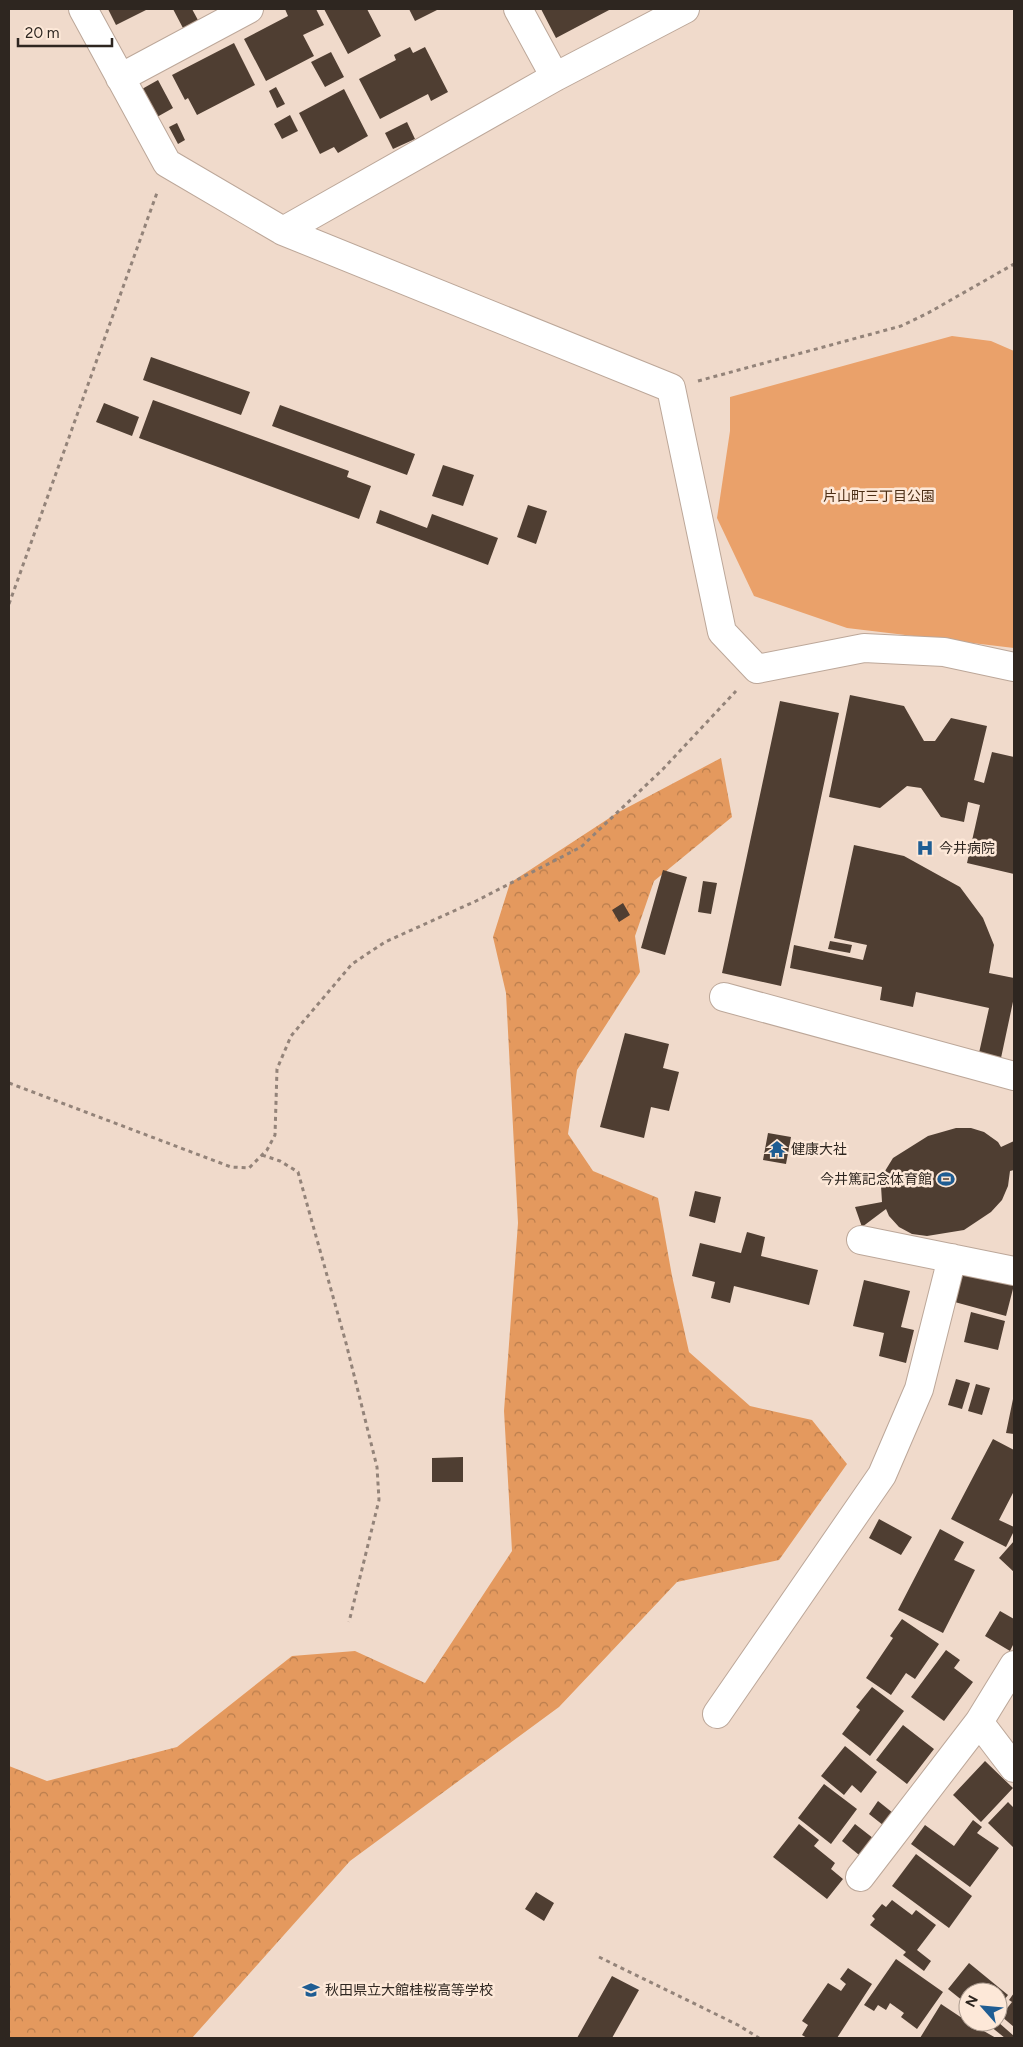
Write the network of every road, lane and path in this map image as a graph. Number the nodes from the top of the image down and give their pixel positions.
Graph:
1 (83, 9) edge
2 (249, 9) edge
3 (518, 9) edge
4 (685, 9) edge
5 (555, 77) junction
6 (120, 78) junction
7 (167, 163) junction
8 (283, 231) junction
9 (1014, 264) edge
10 (671, 388) junction
11 (9, 604) edge
12 (1014, 667) edge
13 (757, 669) junction
14 (724, 997) dead end
15 (1014, 1076) edge
16 (9, 1083) edge
17 (262, 1156) junction
18 (861, 1240) dead end
19 (952, 1258) junction
20 (1014, 1271) edge
21 (349, 1622) dead end
22 (1014, 1665) edge
23 (717, 1714) dead end
24 (979, 1722) junction
25 (1014, 1768) edge
26 (860, 1877) dead end
27 (599, 1957) dead end
28 (759, 2038) edge

1 - 6 street
2 - 6 street
3 - 5 street
4 - 5 street
5 - 8 street
6 - 7 street
7 - 8 street
7 - 11 path
8 - 10 street
9 - 10 path
10 - 13 street
12 - 13 street
13 - 17 path
14 - 15 street
16 - 17 path
17 - 21 path
18 - 19 street
19 - 20 street
19 - 23 street
22 - 24 street
24 - 25 street
24 - 26 street
27 - 28 path

